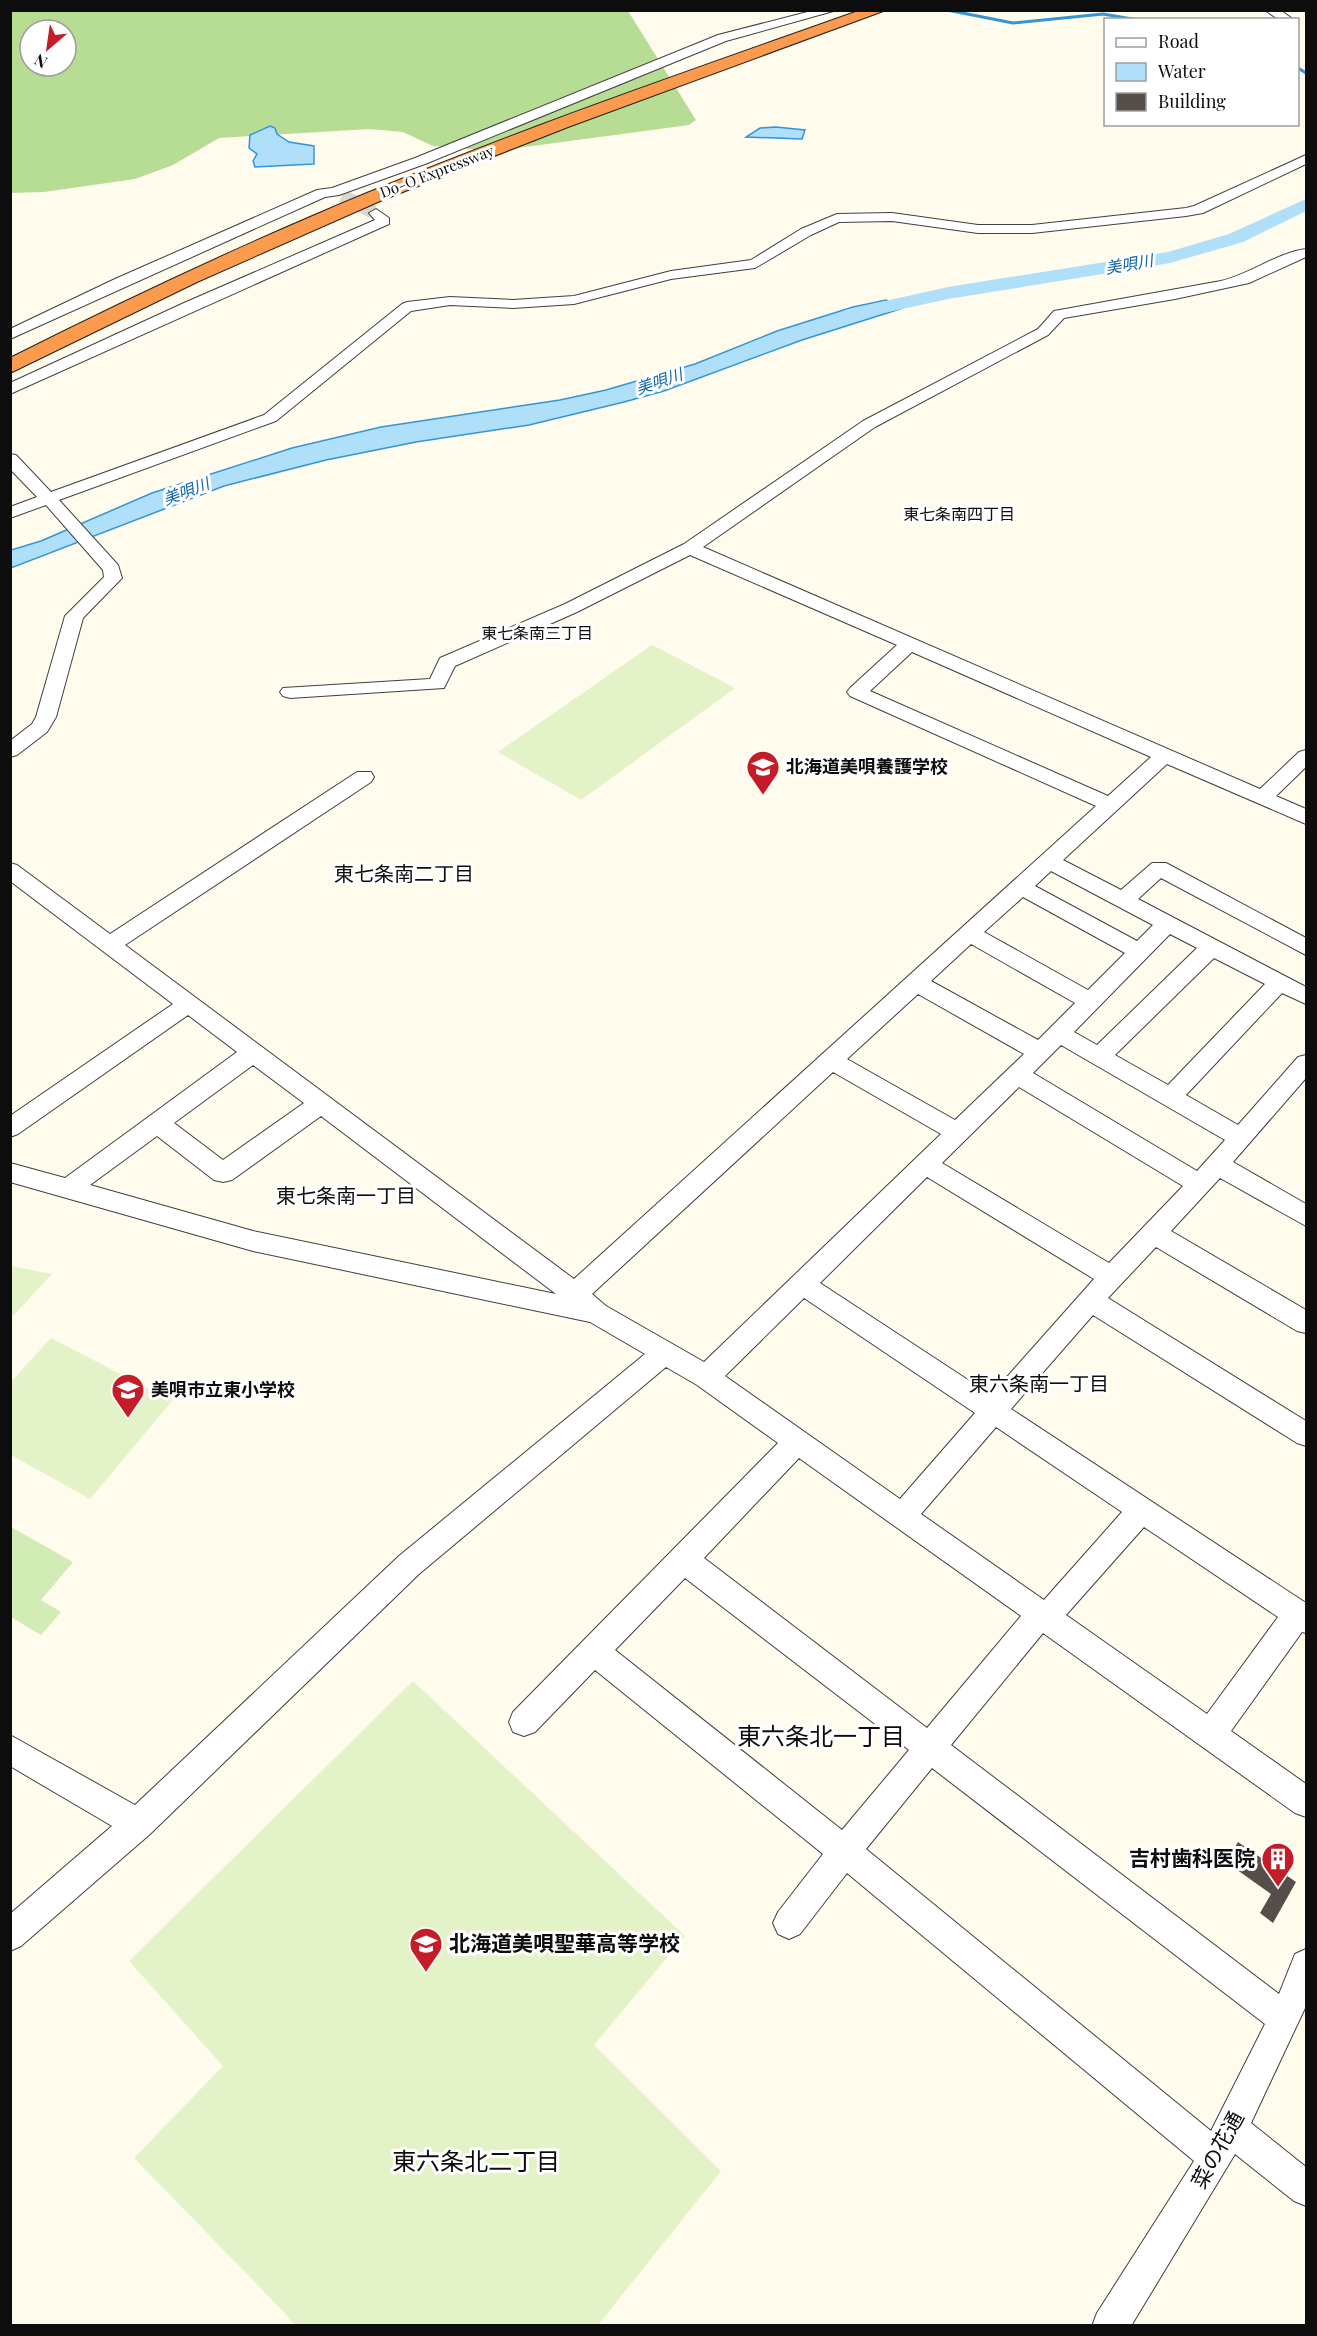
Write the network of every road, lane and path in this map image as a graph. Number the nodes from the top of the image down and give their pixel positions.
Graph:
1 (831, 10) edge
2 (851, 10) edge
3 (878, 10) edge
4 (1271, 10) edge
5 (1285, 18) edge
6 (1306, 159) edge
7 (376, 213) dead end
8 (1306, 253) edge
9 (10, 335) edge
10 (10, 354) edge
11 (10, 367) edge
12 (10, 389) edge
13 (10, 459) edge
14 (51, 499) junction
15 (10, 513) edge
16 (690, 548) junction
17 (911, 643) junction
18 (290, 692) dead end
19 (10, 750) edge
20 (1166, 754) junction
21 (1306, 756) edge
22 (364, 777) dead end
23 (1262, 798) junction
24 (1110, 804) junction
25 (1306, 818) edge
26 (1048, 861) junction
27 (10, 870) edge
28 (1019, 886) junction
29 (1124, 900) junction
30 (1168, 923) junction
31 (969, 933) junction
32 (110, 945) junction
33 (1213, 946) junction
34 (1306, 947) edge
35 (1139, 951) junction
36 (915, 982) junction
37 (1280, 982) junction
38 (1306, 996) edge
39 (1090, 1001) junction
40 (190, 1003) junction
41 (1058, 1033) junction
42 (254, 1052) junction
43 (1040, 1052) junction
44 (1099, 1057) junction
45 (831, 1059) junction
46 (1306, 1063) edge
47 (1017, 1076) junction
48 (1170, 1097) junction
49 (322, 1102) junction
50 (157, 1123) junction
51 (10, 1128) edge
52 (957, 1133) junction
53 (1240, 1137) junction
54 (925, 1164) junction
55 (1216, 1164) junction
56 (10, 1172) edge
57 (1200, 1184) junction
58 (69, 1188) junction
59 (1306, 1216) edge
60 (1153, 1233) junction
61 (1111, 1277) junction
62 (802, 1284) junction
63 (575, 1294) junction
64 (1090, 1300) junction
65 (597, 1313) junction
66 (1306, 1323) edge
67 (666, 1352) junction
68 (706, 1377) junction
69 (993, 1412) junction
70 (1306, 1435) edge
71 (796, 1441) junction
72 (1141, 1510) junction
73 (902, 1516) junction
74 (684, 1560) junction
75 (1040, 1615) junction
76 (1302, 1616) edge
77 (593, 1651) junction
78 (524, 1722) dead end
79 (1210, 1735) junction
80 (10, 1749) edge
81 (931, 1749) junction
82 (1306, 1802) edge
83 (138, 1824) junction
84 (844, 1851) junction
85 (789, 1923) dead end
86 (10, 1935) edge
87 (1306, 1965) edge
88 (1285, 2019) junction
89 (1224, 2143) junction
90 (1306, 2189) edge
91 (1110, 2325) edge

1 - 9 street
2 - 10 highway, Do-O Expressway
3 - 11 highway, Do-O Expressway
4 - 5 street
6 - 14 street
7 - 12 street
8 - 16 street
13 - 14 street
14 - 15 street
14 - 19 street
16 - 17 street
16 - 18 street
17 - 20 street
17 - 24 street
20 - 23 street
20 - 24 street
21 - 23 street
22 - 32 street
23 - 25 street
24 - 26 street
26 - 28 street
26 - 29 street
27 - 32 street
28 - 31 street
28 - 35 street
29 - 30 street
29 - 34 street
30 - 33 street
30 - 35 street
31 - 36 street
31 - 39 street
32 - 40 street
33 - 37 street
33 - 44 street
35 - 39 street
36 - 43 street
36 - 45 street
37 - 38 street
37 - 48 street
39 - 41 street
40 - 42 street
40 - 51 street
41 - 43 street
41 - 44 street
42 - 49 street
42 - 50 street
43 - 47 street
44 - 48 street
45 - 52 street
45 - 63 street
46 - 53 street
47 - 52 street
47 - 57 street
48 - 53 street
49 - 50 street
49 - 63 street
50 - 58 street
52 - 54 street
53 - 55 street
54 - 61 street
54 - 62 street
55 - 57 street
55 - 59 street
56 - 58 street
57 - 60 street
58 - 65 street
60 - 61 street
60 - 66 street
61 - 64 street
62 - 68 street
62 - 69 street
63 - 65 street
64 - 69 street
64 - 70 street
65 - 67 street
67 - 68 street
67 - 83 street
68 - 71 street
69 - 72 street
69 - 73 street
71 - 73 street
71 - 74 street
72 - 75 street
72 - 76 street
73 - 75 street
74 - 77 street
74 - 81 street
75 - 79 street
75 - 81 street
76 - 79 street
77 - 78 street
77 - 84 street
79 - 82 street
80 - 83 street
81 - 84 street
81 - 88 street
83 - 86 street
84 - 85 street
84 - 89 street
87 - 88 street, 菜の花通
88 - 89 street, 菜の花通
89 - 90 street
89 - 91 street, 菜の花通

